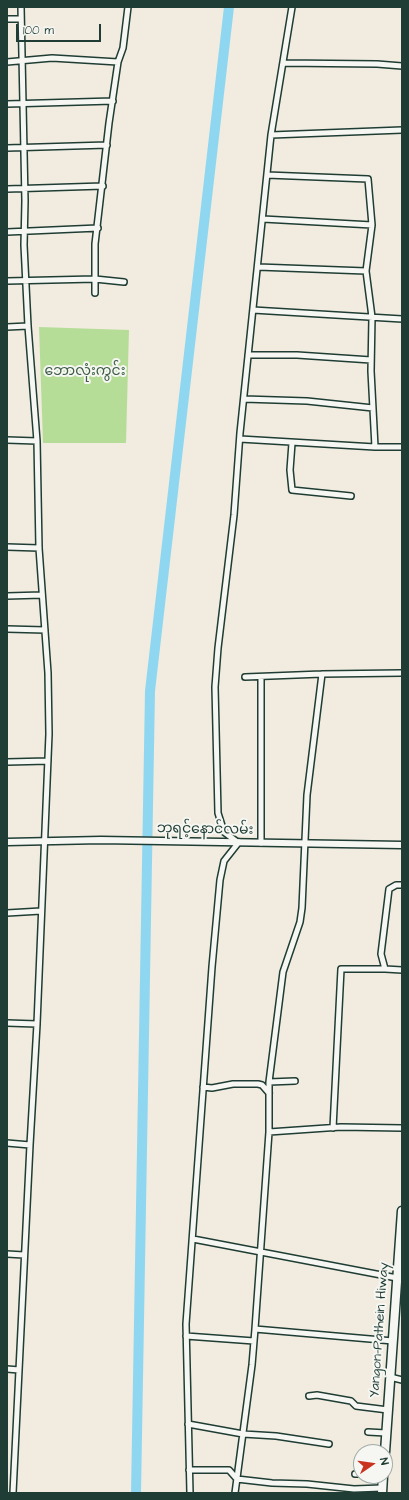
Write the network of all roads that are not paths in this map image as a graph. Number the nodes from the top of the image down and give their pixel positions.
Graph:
1 (21, 7) edge
2 (128, 7) edge
3 (292, 7) edge
4 (7, 19) edge
5 (21, 19) junction
6 (22, 61) junction
7 (7, 62) edge
8 (118, 62) junction
9 (284, 62) junction
10 (402, 66) edge
11 (113, 101) junction
12 (23, 103) junction
13 (7, 104) edge
14 (402, 130) edge
15 (271, 135) junction
16 (107, 145) junction
17 (24, 147) junction
18 (7, 148) edge
19 (267, 175) junction
20 (103, 186) junction
21 (25, 188) junction
22 (7, 189) edge
23 (263, 219) junction
24 (372, 225) junction
25 (98, 228) junction
26 (25, 230) junction
27 (7, 232) edge
28 (258, 267) junction
29 (366, 271) junction
30 (95, 279) junction
31 (26, 280) junction
32 (7, 281) edge
33 (124, 282) dead end
34 (95, 293) dead end
35 (253, 310) junction
36 (372, 317) junction
37 (402, 318) edge
38 (28, 326) junction
39 (7, 327) edge
40 (248, 355) junction
41 (371, 360) junction
42 (244, 398) junction
43 (373, 408) junction
44 (240, 439) junction
45 (7, 440) edge
46 (37, 441) junction
47 (292, 443) junction
48 (375, 447) junction
49 (402, 447) edge
50 (351, 496) dead end
51 (7, 548) edge
52 (39, 548) junction
53 (42, 595) junction
54 (7, 596) edge
55 (7, 629) edge
56 (45, 630) junction
57 (402, 673) edge
58 (322, 674) junction
59 (244, 677) dead end
60 (261, 677) junction
61 (48, 761) junction
62 (7, 762) edge
63 (45, 841) junction
64 (7, 842) edge
65 (236, 842) junction
66 (262, 842) junction
67 (305, 843) junction
68 (402, 845) edge
69 (402, 886) edge
70 (41, 911) junction
71 (7, 913) edge
72 (385, 969) junction
73 (402, 970) edge
74 (7, 1023) edge
75 (37, 1024) junction
76 (294, 1081) dead end
77 (269, 1082) junction
78 (203, 1086) junction
79 (269, 1093) junction
80 (333, 1128) junction
81 (402, 1128) edge
82 (269, 1132) junction
83 (7, 1143) edge
84 (30, 1145) junction
85 (402, 1211) edge
86 (193, 1239) junction
87 (261, 1252) junction
88 (7, 1254) edge
89 (24, 1255) junction
90 (399, 1273) edge
91 (255, 1329) junction
92 (186, 1336) junction
93 (254, 1341) junction
94 (393, 1341) junction
95 (7, 1369) edge
96 (19, 1370) junction
97 (390, 1377) junction
98 (402, 1380) edge
99 (308, 1396) dead end
100 (388, 1410) junction
101 (188, 1424) junction
102 (368, 1432) dead end
103 (386, 1433) junction
104 (243, 1434) junction
105 (329, 1444) dead end
106 (385, 1444) edge
107 (190, 1470) junction
108 (237, 1479) junction
109 (382, 1490) edge
110 (13, 1493) edge
111 (190, 1493) edge
112 (235, 1493) edge

1 - 5 street
2 - 8 street
3 - 9 street
4 - 5 street
5 - 6 street
6 - 7 street
6 - 8 street
6 - 12 street
8 - 11 street
9 - 10 street
9 - 15 street
11 - 12 street
11 - 16 street
12 - 13 street
12 - 17 street
14 - 15 street
15 - 19 street
16 - 17 street
16 - 20 street
17 - 18 street
17 - 21 street
19 - 23 street
19 - 24 street
20 - 21 street
20 - 25 street
21 - 22 street
21 - 26 street
23 - 24 street
23 - 28 street
24 - 29 street
25 - 26 street
25 - 30 street
26 - 27 street
26 - 31 street
28 - 29 street
28 - 35 street
29 - 36 street
30 - 31 street
30 - 33 street
30 - 34 street
31 - 32 street
31 - 38 street
35 - 36 street
35 - 40 street
36 - 37 street
36 - 41 street
38 - 39 street
38 - 46 street
40 - 41 street
40 - 42 street
41 - 43 street
42 - 43 street
42 - 44 street
43 - 48 street
44 - 47 street
44 - 65 street
45 - 46 street
46 - 52 street
47 - 48 street
47 - 50 street
48 - 49 street
51 - 52 street
52 - 53 street
53 - 54 street
53 - 56 street
55 - 56 street
56 - 61 street
57 - 58 street
58 - 60 street
58 - 67 street
59 - 60 street
60 - 66 street
61 - 62 street
61 - 63 street
63 - 64 street, ဘုရင့်နောင်လမ်း
63 - 65 street, ဘုရင့်နောင်လမ်း
63 - 70 street
65 - 66 street, ဘုရင့်နောင်လမ်း
65 - 78 street
66 - 67 street, ဘုရင့်နောင်လမ်း
67 - 68 street, ဘုရင့်နောင်လမ်း
67 - 77 street
69 - 72 street
70 - 71 street
70 - 75 street
72 - 73 street
72 - 80 street
74 - 75 street
75 - 84 street
76 - 77 street
77 - 79 street
78 - 79 street
78 - 86 street
79 - 82 street
80 - 81 street
80 - 82 street
82 - 87 street
83 - 84 street
84 - 89 street
85 - 90 highway, Yangon-Pathein Hiway
86 - 87 street
86 - 92 street
87 - 90 street
87 - 91 street
88 - 89 street
89 - 96 street
90 - 94 highway, Yangon-Pathein Hiway
91 - 93 street
91 - 94 street
92 - 93 street
92 - 101 street
93 - 104 street
94 - 97 highway, Yangon-Pathein Hiway
95 - 96 street
96 - 110 street
97 - 98 street
97 - 100 highway, Yangon-Pathein Hiway
99 - 100 street
100 - 103 highway, Yangon-Pathein Hiway
101 - 104 street
101 - 107 street
102 - 103 street
103 - 106 highway, Yangon-Pathein Hiway
104 - 105 street
104 - 108 street
107 - 108 street
107 - 111 street
108 - 109 street
108 - 112 street

